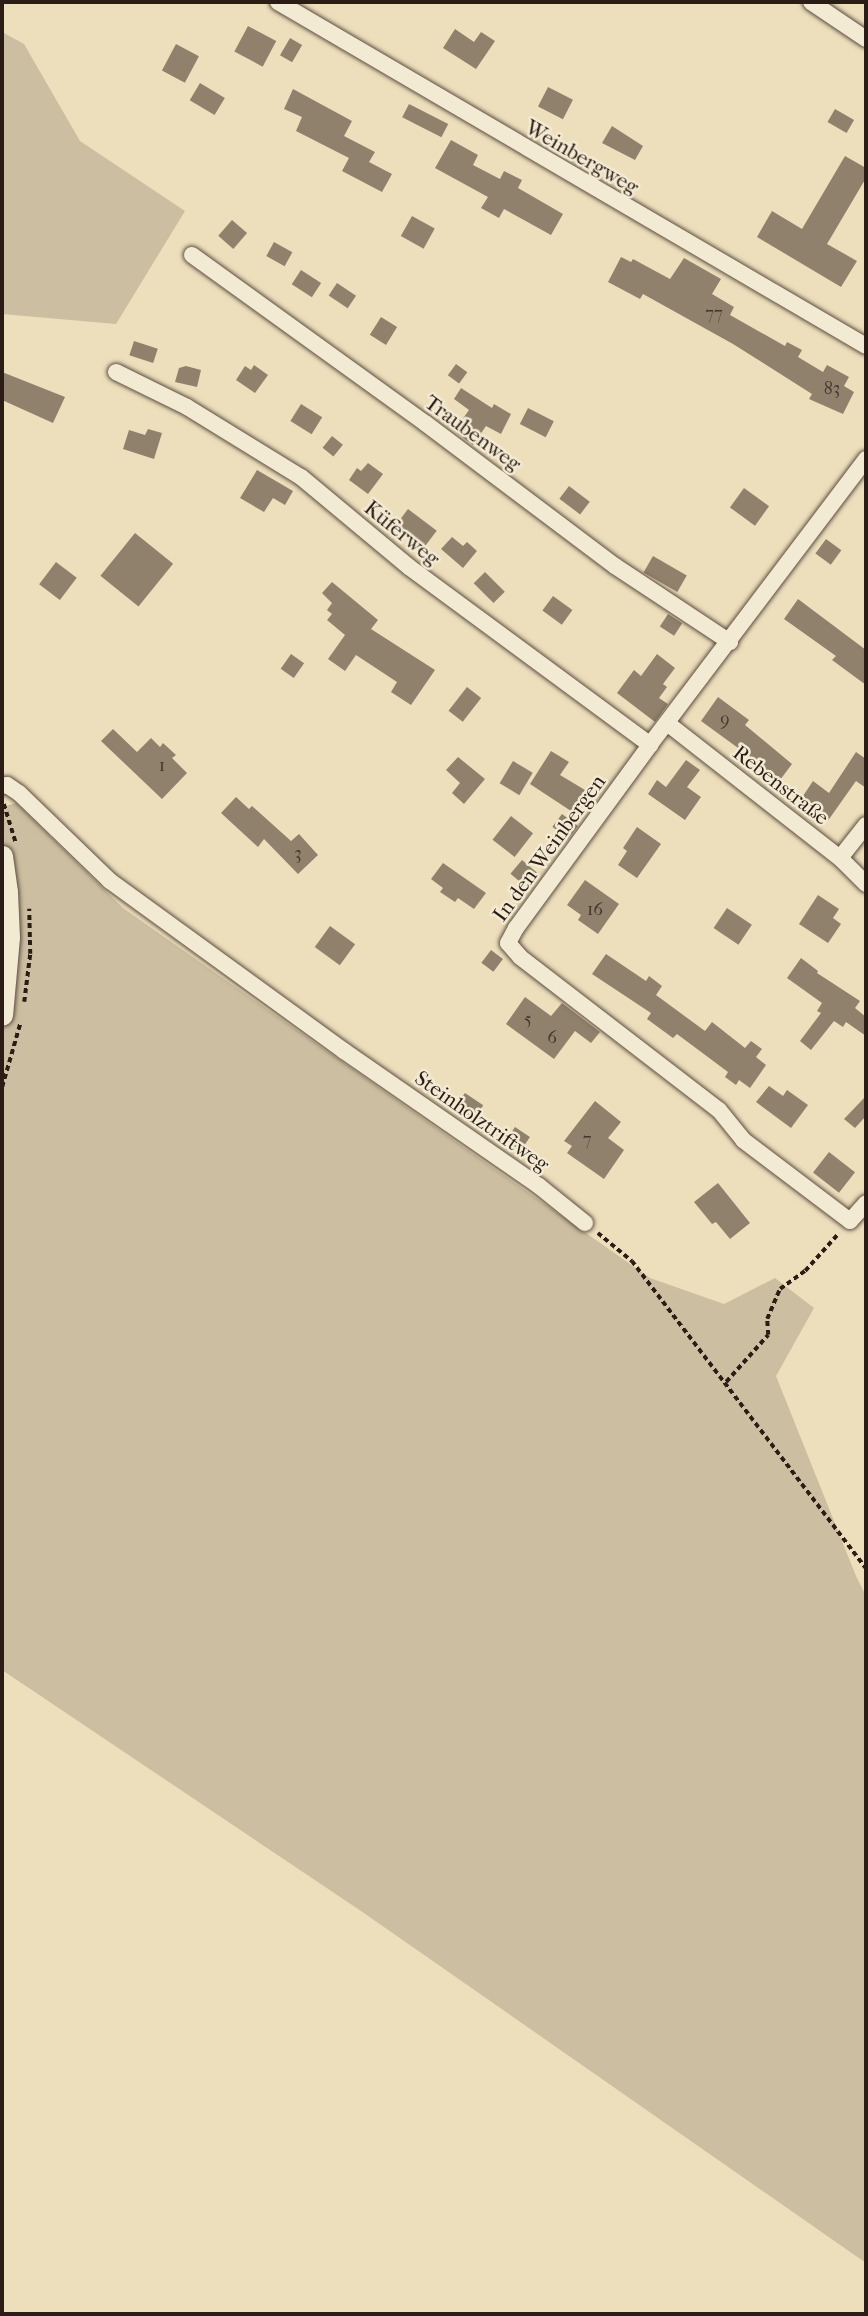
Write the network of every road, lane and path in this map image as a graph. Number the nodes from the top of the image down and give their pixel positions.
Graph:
1 (278, 2) edge
2 (811, 2) edge
3 (866, 40) edge
4 (192, 256) dead end
5 (866, 346) edge
6 (116, 372) dead end
7 (866, 458) edge
8 (730, 642) junction
9 (667, 723) junction
10 (650, 745) junction
11 (2, 786) edge
12 (866, 825) edge
13 (2, 856) edge
14 (840, 858) junction
15 (866, 884) edge
16 (2, 1015) edge
17 (866, 1203) edge
18 (850, 1221) junction
19 (586, 1223) joint
20 (726, 1382) junction
21 (866, 1568) edge

1 - 5 street, Weinbergweg
2 - 3 street
4 - 8 street, Traubenweg
6 - 10 street, Küferweg
7 - 8 street, In den Weinbergen
8 - 9 street, In den Weinbergen
9 - 10 street, In den Weinbergen
9 - 14 street, Rebenstraße
10 - 18 street, In den Weinbergen
11 - 19 street, Steinholztriftweg
12 - 14 street
13 - 16 main road
14 - 15 street, Rebenstraße
17 - 18 street
18 - 20 path
19 - 20 path
20 - 21 path

